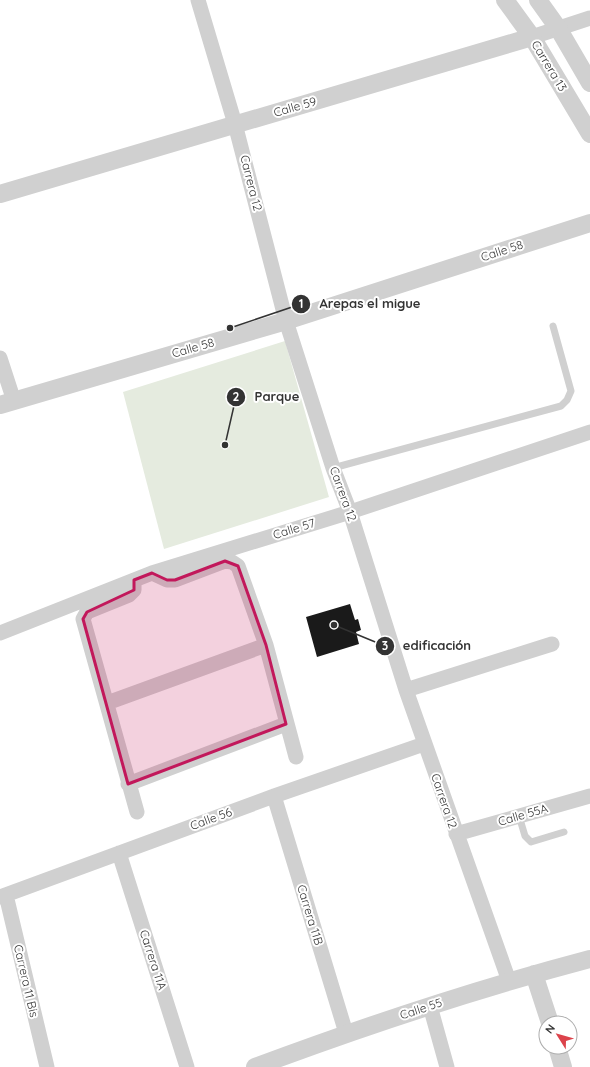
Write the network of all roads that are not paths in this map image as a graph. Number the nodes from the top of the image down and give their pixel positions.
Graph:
1 (198, 0) edge
2 (504, 0) edge
3 (538, 0) edge
4 (590, 18) edge
5 (558, 28) junction
6 (532, 37) junction
7 (590, 83) edge
8 (236, 124) junction
9 (590, 134) edge
10 (0, 194) edge
11 (590, 223) edge
12 (286, 321) junction
13 (553, 326) dead end
14 (0, 358) edge
15 (7, 403) edge
16 (590, 432) edge
17 (333, 468) junction
18 (350, 512) junction
19 (152, 573) junction
20 (134, 580) junction
21 (0, 633) edge
22 (552, 644) dead end
23 (266, 645) junction
24 (406, 690) junction
25 (107, 702) junction
26 (286, 724) junction
27 (424, 744) junction
28 (296, 757) dead end
29 (128, 784) junction
30 (274, 796) junction
31 (590, 796) edge
32 (137, 812) dead end
33 (519, 816) junction
34 (564, 832) dead end
35 (456, 834) junction
36 (119, 853) junction
37 (3, 896) edge
38 (590, 959) edge
39 (534, 974) junction
40 (509, 981) junction
41 (430, 1006) junction
42 (547, 1015) edge
43 (346, 1034) junction
44 (559, 1055) edge
45 (46, 1067) edge
46 (187, 1067) edge
47 (255, 1067) edge
48 (447, 1067) edge
49 (563, 1067) edge

1 - 8 street, Carrera 12
2 - 6 street, Carrera 13
3 - 5 street
4 - 5 street, Calle 59
5 - 6 street, Calle 59
5 - 7 street
6 - 8 street, Calle 59
6 - 9 street, Carrera 13
8 - 10 street, Calle 59
8 - 12 street, Carrera 12
11 - 12 street, Calle 58
12 - 15 street, Calle 58
12 - 17 street, Carrera 12
13 - 17 lane
14 - 15 street
16 - 18 street, Calle 57
17 - 18 street, Carrera 12
18 - 19 street, Calle 57
18 - 24 street, Carrera 12
19 - 20 street, Calle 57
19 - 23 street
20 - 21 street, Calle 57
20 - 25 street
22 - 24 street
23 - 25 street
23 - 26 street
24 - 27 street, Carrera 12
25 - 29 street
26 - 28 street
26 - 29 street
27 - 30 street, Calle 56
27 - 35 street, Carrera 12
29 - 32 street
30 - 36 street, Calle 56
30 - 43 street, Carrera 11B
31 - 33 street, Calle 55A
33 - 34 lane
33 - 35 street, Calle 55A
35 - 40 street, Carrera 12
36 - 37 street, Calle 56
36 - 46 street, Carrera 11A
37 - 45 street, Carrera 11 Bis
38 - 39 street, Calle 55
39 - 40 street, Calle 55
39 - 42 street
40 - 41 street, Calle 55
41 - 43 street, Calle 55
41 - 48 street
43 - 47 street, Calle 55
44 - 49 street

